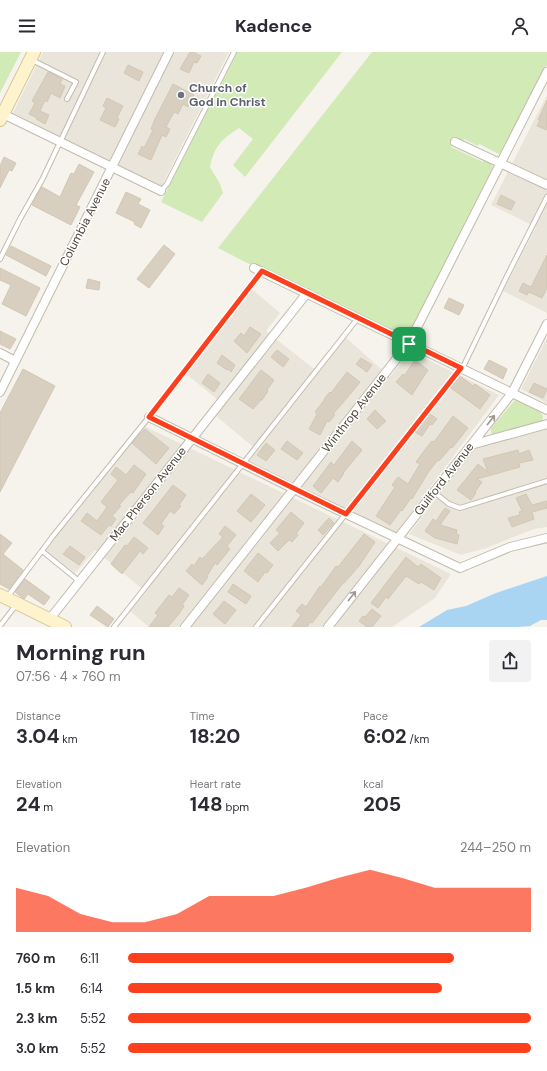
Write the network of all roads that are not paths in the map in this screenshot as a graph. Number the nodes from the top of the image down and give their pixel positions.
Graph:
1 (103, 52) edge
2 (169, 52) edge
3 (234, 52) edge
4 (32, 56) edge
5 (547, 72) edge
6 (67, 98) dead end
7 (1, 115) edge
8 (59, 142) junction
9 (455, 142) dead end
10 (500, 163) junction
11 (112, 168) junction
12 (547, 185) edge
13 (161, 191) joint
14 (547, 197) edge
15 (0, 259) edge
16 (258, 270) joint
17 (307, 293) junction
18 (358, 318) junction
19 (547, 324) edge
20 (409, 344) junction
21 (0, 353) edge
22 (15, 361) junction
23 (461, 368) junction
24 (0, 392) edge
25 (512, 393) junction
26 (547, 410) edge
27 (149, 417) junction
28 (547, 424) edge
29 (192, 439) junction
30 (471, 445) junction
31 (244, 464) junction
32 (547, 481) edge
33 (294, 489) junction
34 (434, 492) junction
35 (346, 514) junction
36 (398, 538) junction
37 (547, 538) edge
38 (42, 551) junction
39 (80, 581) junction
40 (3, 596) edge
41 (17, 604) junction
42 (50, 620) junction
43 (0, 626) edge
44 (65, 627) edge
45 (114, 627) edge
46 (185, 627) edge
47 (256, 627) edge
48 (328, 627) edge

1 - 8 lane
2 - 11 street, Columbia Avenue
3 - 13 lane
4 - 6 lane
4 - 7 main road
5 - 10 street, Winthrop Avenue
7 - 8 street
8 - 11 street
8 - 15 lane
9 - 10 street
10 - 12 street
10 - 20 street, Winthrop Avenue
11 - 13 street
11 - 22 street, Columbia Avenue
14 - 23 lane
16 - 17 street
16 - 27 lane
17 - 18 street
17 - 29 street, Mac Pherson Avenue
18 - 20 street
18 - 31 lane
19 - 25 street, Guilford Avenue
20 - 23 street
20 - 33 street, Winthrop Avenue
21 - 22 street
22 - 24 street, Columbia Avenue
23 - 25 street
23 - 35 lane
25 - 26 street
30 -> 25 street, Guilford Avenue
27 - 29 street
27 - 38 lane
28 - 30 street
29 - 31 street
29 - 39 street, Mac Pherson Avenue
30 - 34 street, Guilford Avenue
31 - 33 street
31 - 45 lane
32 - 34 lane
33 - 35 street
33 - 46 street, Winthrop Avenue
34 - 36 street, Guilford Avenue
35 - 36 street
35 - 47 lane
36 - 37 street
48 -> 36 street, Guilford Avenue
38 - 39 lane
38 - 40 lane
39 - 42 street, Mac Pherson Avenue
40 - 41 main road
41 - 42 main road
41 - 43 lane
42 - 44 main road

